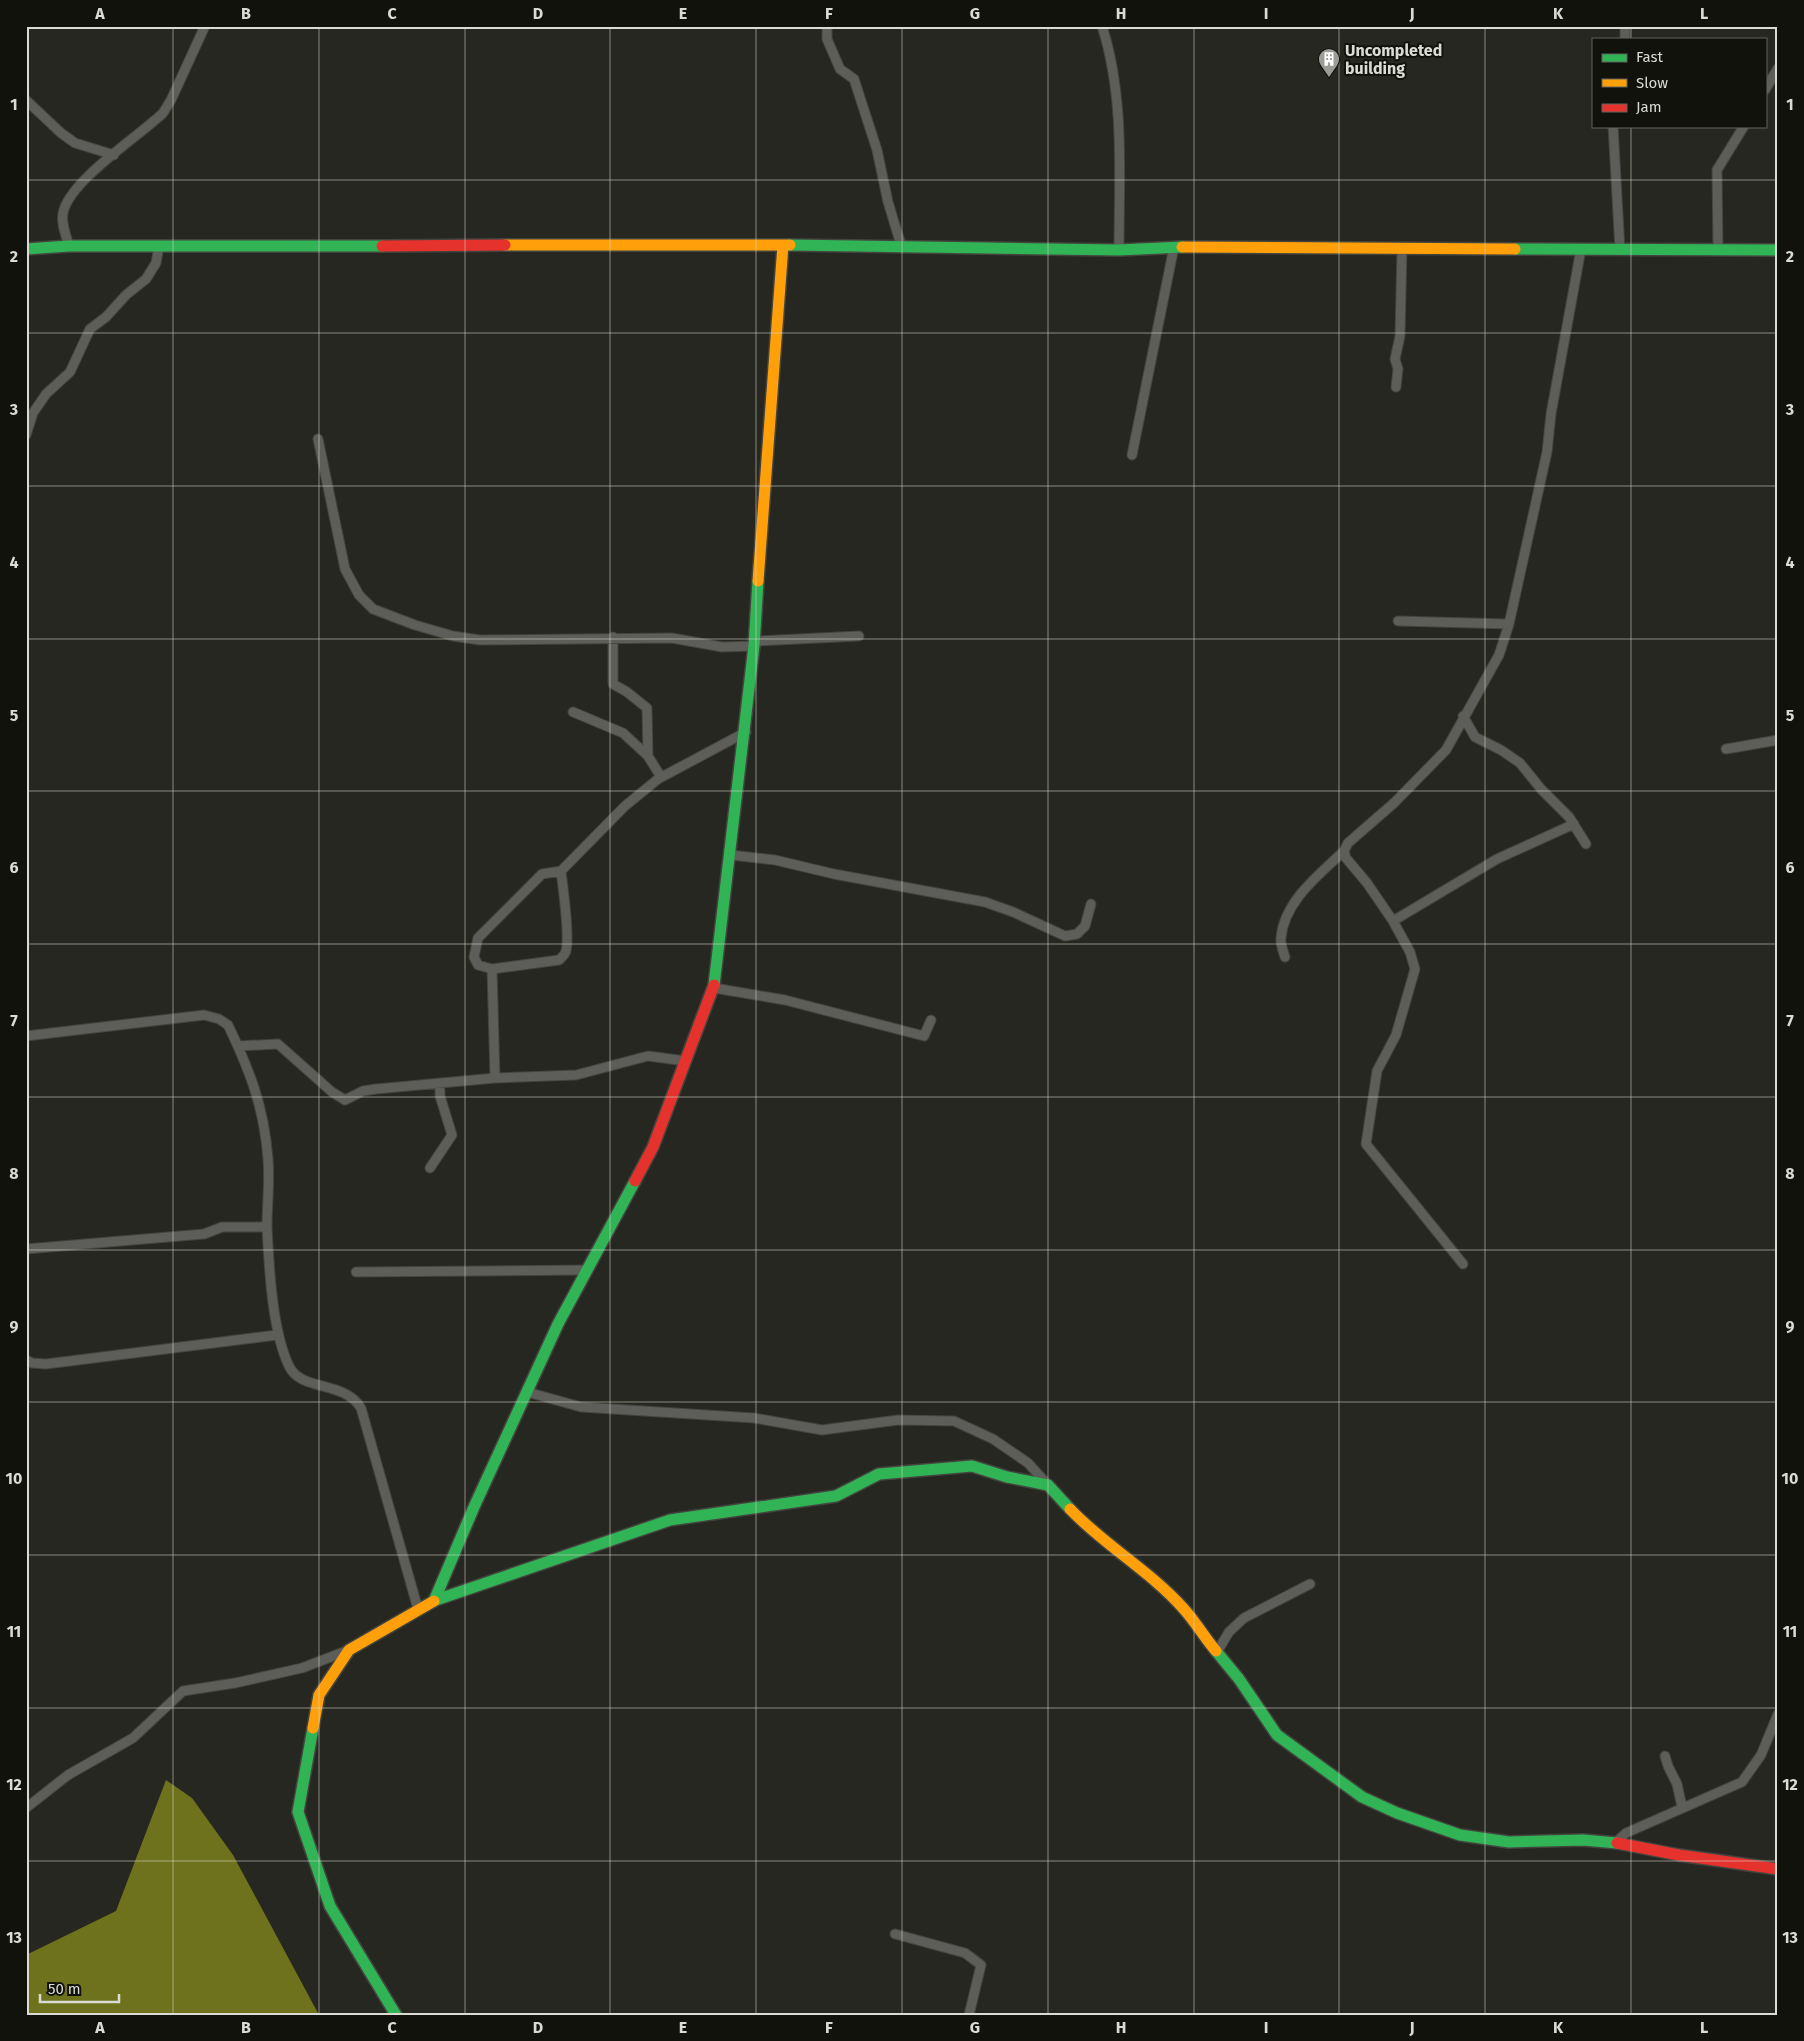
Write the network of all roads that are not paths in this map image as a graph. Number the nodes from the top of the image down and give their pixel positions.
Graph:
1 (205, 26) edge
2 (827, 26) edge
3 (1102, 26) edge
4 (1778, 68) edge
5 (1766, 88) edge
6 (26, 100) edge
7 (1613, 128) edge
8 (1743, 128) edge
9 (114, 154) junction
10 (783, 245) junction
11 (70, 246) junction
12 (159, 246) junction
13 (1174, 247) junction
14 (902, 248) junction
15 (1402, 248) junction
16 (26, 249) edge
17 (1119, 250) junction
18 (1581, 250) junction
19 (1620, 250) junction
20 (1718, 250) junction
21 (1778, 250) edge
22 (1396, 387) dead end
23 (26, 435) edge
24 (318, 439) dead end
25 (1132, 455) dead end
26 (1398, 621) dead end
27 (1509, 624) junction
28 (859, 636) dead end
29 (614, 637) junction
30 (755, 641) junction
31 (573, 712) dead end
32 (1463, 716) junction
33 (746, 732) junction
34 (1778, 740) edge
35 (1726, 749) dead end
36 (648, 756) junction
37 (661, 777) junction
38 (1574, 824) junction
39 (1586, 844) dead end
40 (1344, 851) junction
41 (731, 855) junction
42 (561, 871) junction
43 (1092, 904) dead end
44 (1393, 921) junction
45 (1285, 957) dead end
46 (492, 970) junction
47 (714, 988) junction
48 (931, 1020) dead end
49 (26, 1036) edge
50 (238, 1046) junction
51 (686, 1060) junction
52 (495, 1078) junction
53 (440, 1083) junction
54 (430, 1168) dead end
55 (268, 1227) junction
56 (26, 1249) edge
57 (1463, 1264) dead end
58 (586, 1270) junction
59 (356, 1272) dead end
60 (277, 1335) junction
61 (26, 1360) edge
62 (527, 1392) junction
63 (1048, 1485) junction
64 (1310, 1584) dead end
65 (436, 1600) junction
66 (418, 1609) junction
67 (349, 1650) junction
68 (1217, 1652) junction
69 (1778, 1714) edge
70 (1666, 1756) dead end
71 (26, 1808) edge
72 (1682, 1808) junction
73 (1615, 1843) junction
74 (1778, 1869) edge
75 (895, 1934) dead end
76 (396, 2015) edge
77 (970, 2015) edge

1 - 9 street
2 - 14 street
3 - 17 street
4 - 5 street
6 - 9 street
7 - 19 street
8 - 20 street
9 - 11 street
10 - 12 street
10 - 14 street
10 - 30 street
11 - 12 street
11 - 16 street
12 - 23 street
13 - 15 street
13 - 17 street
13 - 25 street
14 - 17 street
15 - 18 street
15 - 22 street
18 - 19 street
18 - 27 street
19 - 20 street
20 - 21 street
24 - 29 street
26 - 27 street
27 - 32 street
28 - 30 street
29 - 30 street
29 - 36 street
30 - 33 street
31 - 36 street
32 - 38 street
32 - 40 street
33 - 37 street
33 - 41 street
34 - 35 street
36 - 37 street
37 - 42 street
38 - 39 street
38 - 44 street
40 - 44 street
40 - 45 street
41 - 43 street
41 - 47 street
42 - 46 street
42 - 46 street
44 - 57 street
46 - 52 street
47 - 48 street
47 - 51 street
49 - 50 street
50 - 53 street
50 - 55 street
51 - 52 street
51 - 58 street
52 - 53 street
53 - 54 street
55 - 56 street
55 - 60 street
58 - 59 street
58 - 62 street
60 - 61 street
60 - 66 street
62 - 63 street
62 - 65 street
63 - 65 street
63 - 68 street
64 - 68 street
65 - 66 street
66 - 67 street
67 - 71 street
67 - 76 street
68 - 73 street
69 - 72 street
70 - 72 street
72 - 73 street
73 - 74 street
75 - 77 street

